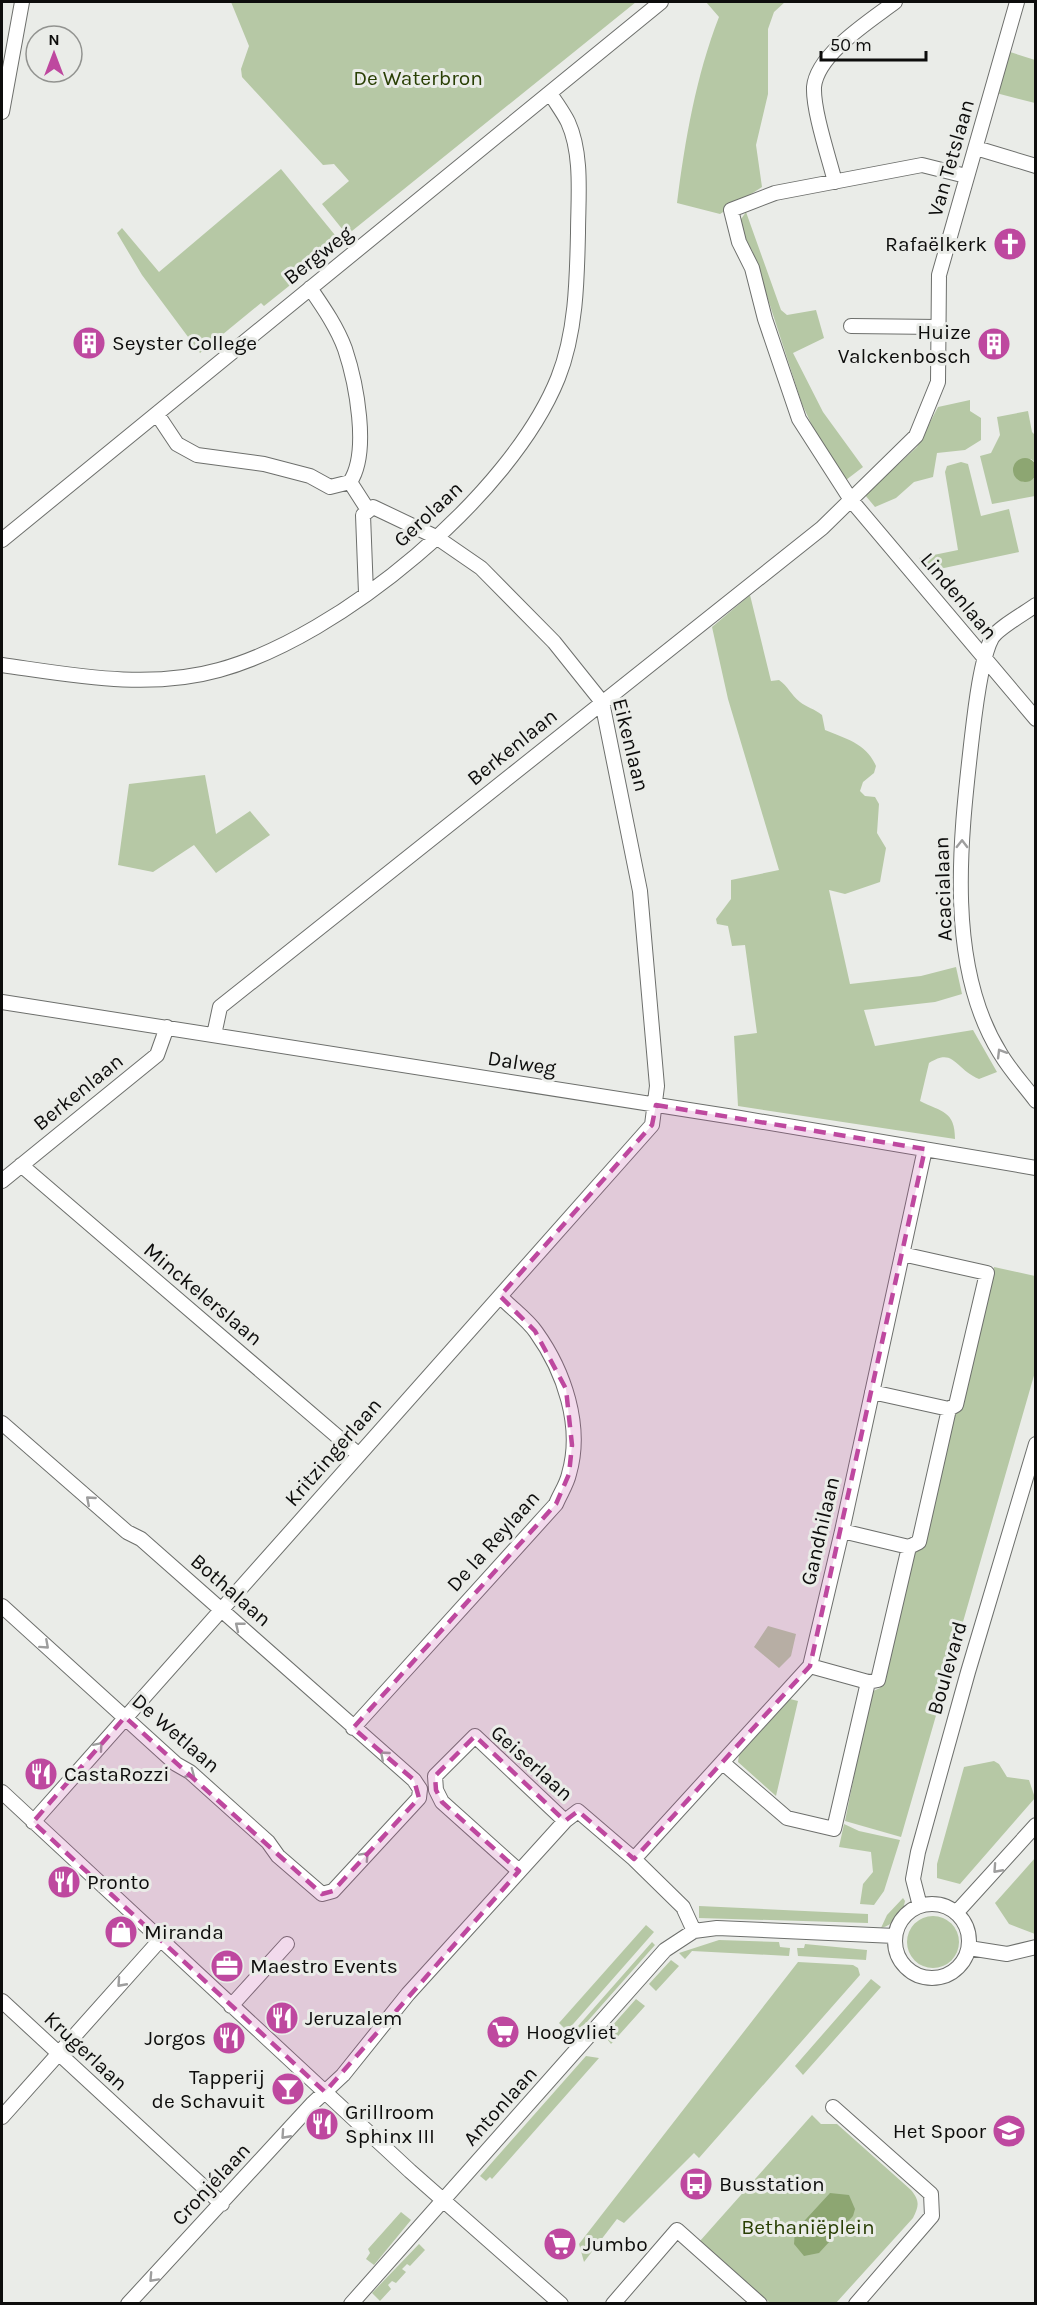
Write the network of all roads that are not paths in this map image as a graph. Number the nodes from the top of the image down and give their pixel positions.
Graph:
1 (22, 2) edge
2 (661, 2) edge
3 (895, 2) edge
4 (1017, 2) edge
5 (550, 93) junction
6 (2, 112) edge
7 (976, 148) junction
8 (1035, 166) edge
9 (966, 176) junction
10 (835, 182) junction
11 (310, 288) junction
12 (851, 326) dead end
13 (938, 327) junction
14 (157, 414) junction
15 (350, 482) junction
16 (851, 500) junction
17 (368, 510) junction
18 (436, 537) junction
19 (2, 540) edge
20 (366, 593) junction
21 (1035, 605) edge
22 (986, 660) junction
23 (2, 665) edge
24 (602, 702) junction
25 (1035, 719) edge
26 (2, 1002) edge
27 (167, 1028) junction
28 (214, 1035) junction
29 (1035, 1101) edge
30 (656, 1105) junction
31 (925, 1149) junction
32 (21, 1165) junction
33 (1035, 1168) edge
34 (2, 1181) edge
35 (902, 1254) junction
36 (500, 1296) junction
37 (872, 1392) junction
38 (949, 1409) junction
39 (2, 1423) edge
40 (1035, 1444) edge
41 (359, 1455) junction
42 (842, 1531) junction
43 (909, 1547) junction
44 (2, 1606) edge
45 (222, 1611) junction
46 (810, 1666) junction
47 (868, 1682) junction
48 (125, 1717) junction
49 (353, 1728) junction
50 (723, 1763) junction
51 (2, 1792) edge
52 (419, 1798) joint
53 (33, 1821) junction
54 (565, 1821) junction
55 (1035, 1825) edge
56 (634, 1859) junction
57 (519, 1870) junction
58 (920, 1906) junction
59 (956, 1913) junction
60 (694, 1931) junction
61 (895, 1936) junction
62 (160, 1940) junction
63 (286, 1944) dead end
64 (1035, 1947) edge
65 (969, 1948) junction
66 (2, 2001) edge
67 (231, 2006) junction
68 (57, 2053) junction
69 (325, 2092) junction
70 (833, 2107) dead end
71 (2, 2117) edge
72 (444, 2200) junction
73 (222, 2204) junction
74 (128, 2304) edge
75 (351, 2304) edge
76 (561, 2304) edge
77 (613, 2304) edge
78 (760, 2304) edge
79 (856, 2304) edge

1 - 6 street
2 - 5 street, Bergweg
3 - 10 street
4 - 7 street, Van Tetslaan
5 - 11 street, Bergweg
5 - 18 street, Gerolaan
7 - 8 street
7 - 9 street, Van Tetslaan
9 - 10 street
9 - 13 street, Van Tetslaan
10 - 16 street, Lindenlaan
11 - 14 street, Bergweg
11 - 15 street
12 - 13 street
13 - 16 street, Van Tetslaan
14 - 15 street
14 - 19 street, Bergweg
15 - 17 street
16 - 22 street, Lindenlaan
16 - 24 street, Berkenlaan
17 - 18 street, Eikenlaan
17 - 20 street
18 - 20 street, Gerolaan
18 - 24 street, Eikenlaan
20 - 23 street, Gerolaan
21 - 22 street, Acacialaan
22 - 25 street, Lindenlaan
29 -> 22 street, Acacialaan
24 - 28 street, Berkenlaan
24 - 30 street, Eikenlaan
26 - 27 street, Dalweg
27 - 28 street, Dalweg
27 - 32 street, Berkenlaan
28 - 30 street, Dalweg
30 - 31 street, Dalweg
30 - 36 street, Kritzingerlaan
31 - 33 street, Dalweg
31 - 35 street, Gandhilaan
32 - 34 street, Berkenlaan
32 - 41 street, Minckelerslaan
35 - 37 street, Gandhilaan
35 - 38 street
36 - 41 street, Kritzingerlaan
36 - 49 street, De la Reylaan
37 - 38 street
37 - 42 street, Gandhilaan
38 - 43 street
45 -> 39 street, Bothalaan
40 - 58 street, Boulevard
41 - 45 street, Kritzingerlaan
42 - 43 street
42 - 46 street, Gandhilaan
43 - 47 street
44 -> 48 street, De Wetlaan
45 - 48 street, Kritzingerlaan
49 -> 45 street, Bothalaan
46 - 47 street
46 - 50 street, Gandhilaan
47 - 50 street
48 -> 52 street, De Wetlaan
53 -> 48 street, Kritzingerlaan
52 -> 49 street, Bothalaan
50 - 56 street, Gandhilaan
51 - 53 street
53 - 62 street
54 - 56 street, Geiserlaan
54 - 57 street, Geiserlaan
54 - 57 street, Geiserlaan
55 -> 59 street
56 - 60 street, Geiserlaan
57 - 69 street, Geiserlaan
58 - 59 street
58 - 61 street
59 - 65 street
60 - 61 street, Antonlaan
60 - 72 street, Antonlaan
61 - 65 street
62 - 67 street
62 -> 68 street
63 - 67 street
64 - 65 street
66 - 68 street, Krugerlaan
67 - 69 street
68 - 71 street
68 - 73 street, Krugerlaan
69 - 72 street
69 -> 73 street, Cronjélaan
70 - 79 street
72 - 75 street, Antonlaan
72 - 76 street
73 -> 74 street, Cronjélaan
77 - 78 street

